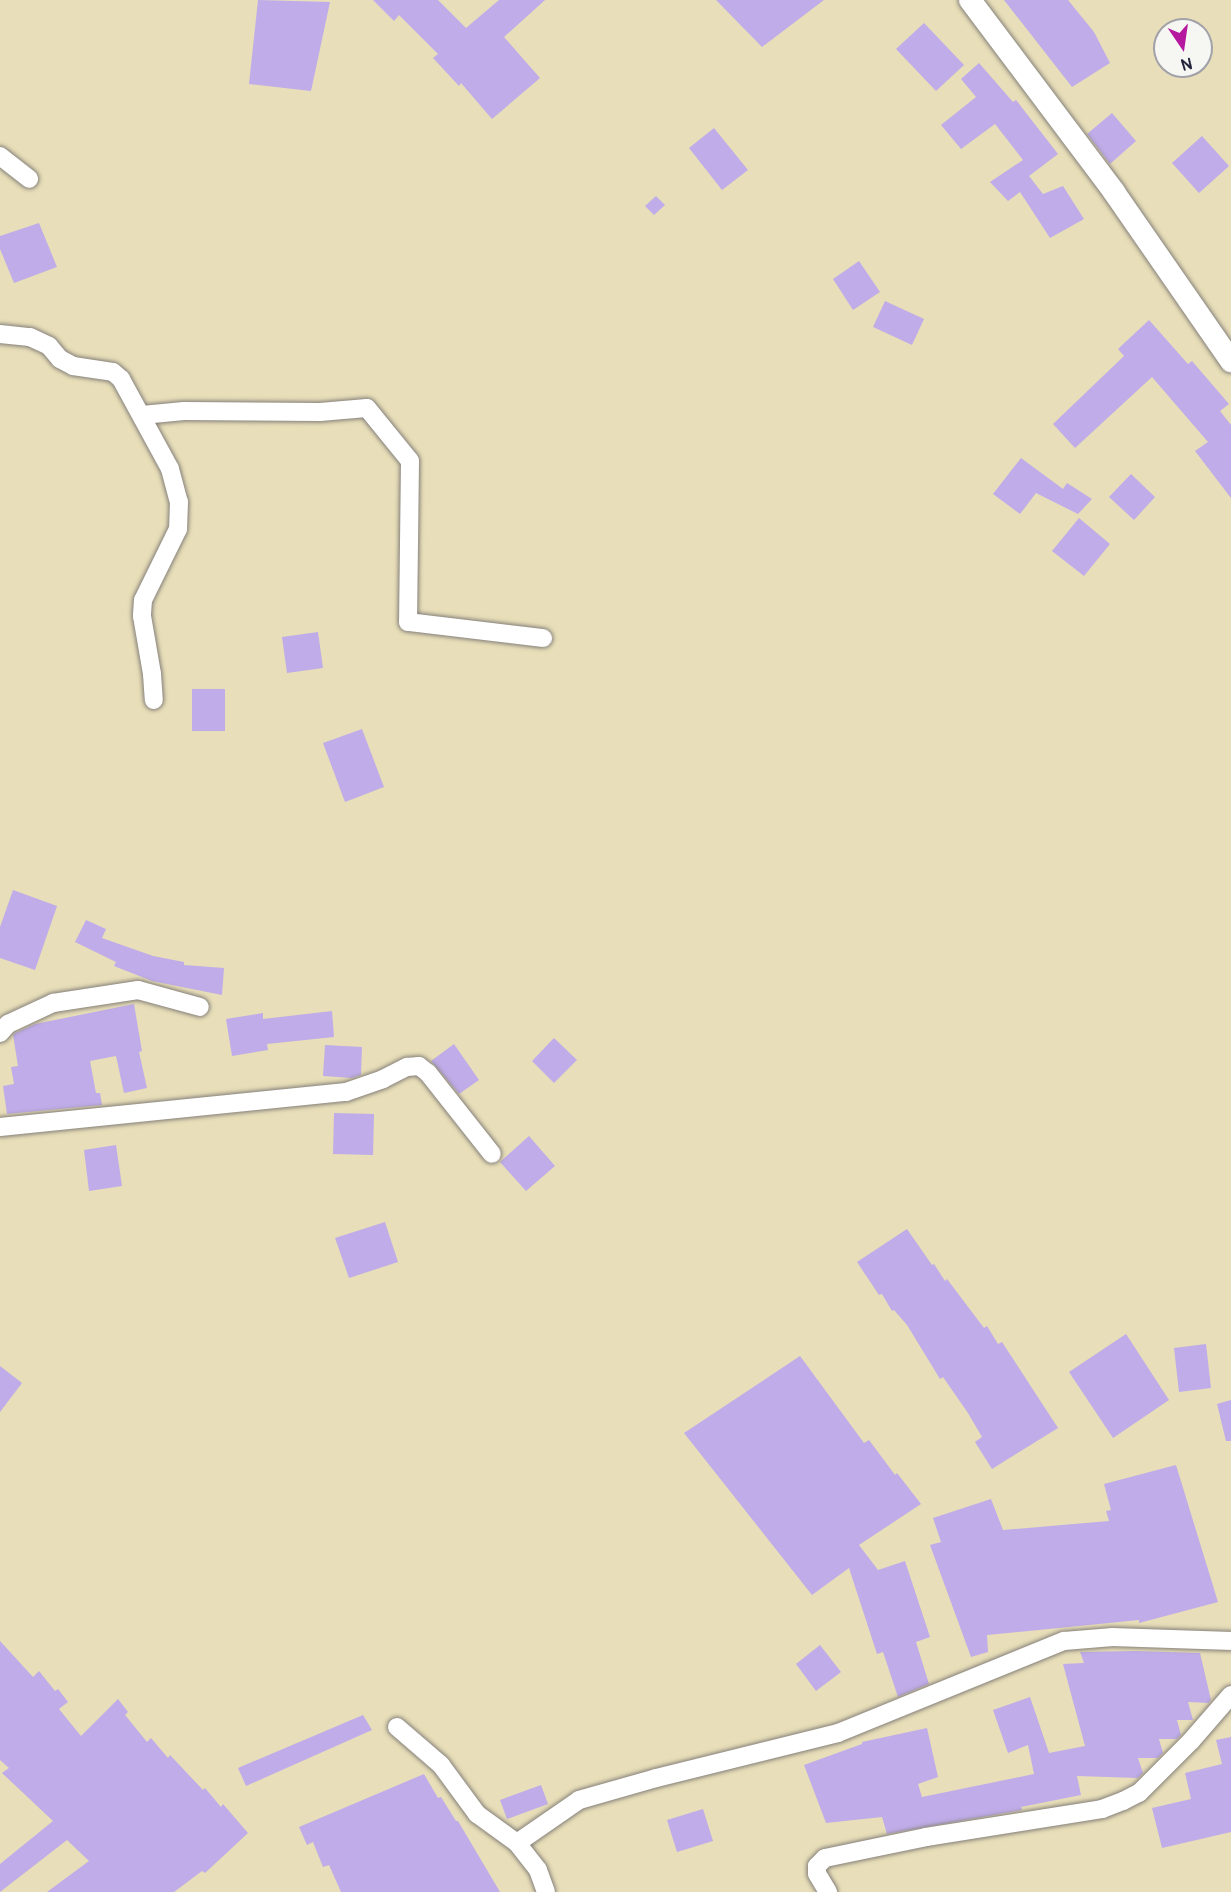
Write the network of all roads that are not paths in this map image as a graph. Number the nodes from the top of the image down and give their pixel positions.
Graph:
1 (970, 0) edge
2 (0, 156) edge
3 (29, 179) dead end
4 (0, 334) edge
5 (1231, 361) edge
6 (142, 415) junction
7 (543, 638) dead end
8 (154, 700) dead end
9 (200, 1007) dead end
10 (0, 1033) edge
11 (0, 1127) edge
12 (492, 1154) dead end
13 (1231, 1641) edge
14 (1231, 1695) edge
15 (397, 1727) dead end
16 (517, 1843) junction
17 (546, 1892) edge
18 (828, 1892) edge

1 - 5 main road
2 - 3 street
4 - 6 street
6 - 7 street
6 - 8 street
9 - 10 street
11 - 12 street
13 - 16 street
14 - 18 street
15 - 16 street
16 - 17 street

